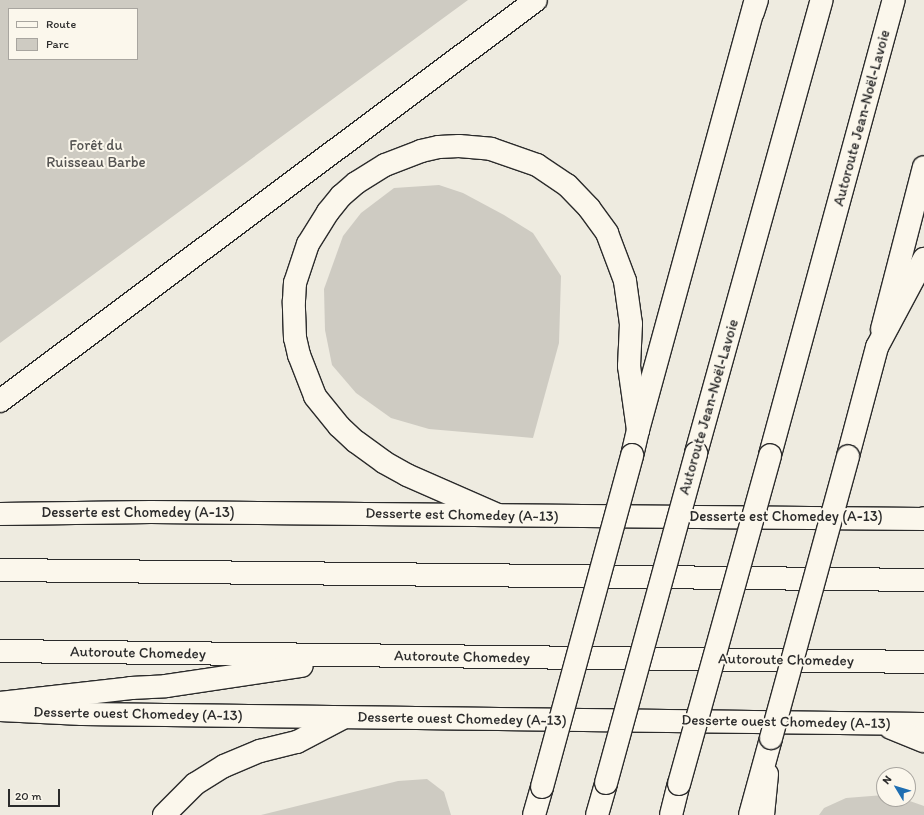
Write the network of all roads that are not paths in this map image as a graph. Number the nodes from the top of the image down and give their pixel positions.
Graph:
1 (536, 0) edge
2 (822, 0) edge
3 (894, 0) edge
4 (755, 4) edge
5 (924, 168) edge
6 (924, 259) edge
7 (877, 347) junction
8 (0, 401) edge
9 (638, 430) junction
10 (0, 514) edge
11 (498, 515) junction
12 (924, 519) edge
13 (0, 570) edge
14 (924, 580) edge
15 (0, 651) edge
16 (368, 656) junction
17 (924, 662) edge
18 (0, 702) edge
19 (0, 710) edge
20 (344, 718) junction
21 (878, 723) junction
22 (924, 724) edge
23 (924, 741) edge
24 (762, 789) junction
25 (164, 815) edge
26 (534, 815) edge
27 (597, 815) edge
28 (671, 815) edge
29 (750, 815) edge
30 (763, 815) edge

1 - 8 main road
2 - 27 main road, Autoroute Jean-Noël-Lavoie, bridge
3 - 28 main road, Autoroute Jean-Noël-Lavoie, bridge
4 - 9 main road
5 - 7 main road
6 - 7 main road
7 - 24 main road, bridge
9 - 11 main road
9 - 26 main road, bridge
10 - 11 main road, Desserte est Chomedey (A-13)
11 - 12 main road, Desserte est Chomedey (A-13)
13 - 14 main road
15 - 16 main road, Autoroute Chomedey
16 - 17 main road, Autoroute Chomedey
16 - 18 main road
19 - 20 main road, Desserte ouest Chomedey (A-13)
20 - 21 main road, Desserte ouest Chomedey (A-13)
20 - 25 main road
21 - 22 main road, Desserte ouest Chomedey (A-13)
21 - 23 main road
24 - 29 main road
24 - 30 main road

